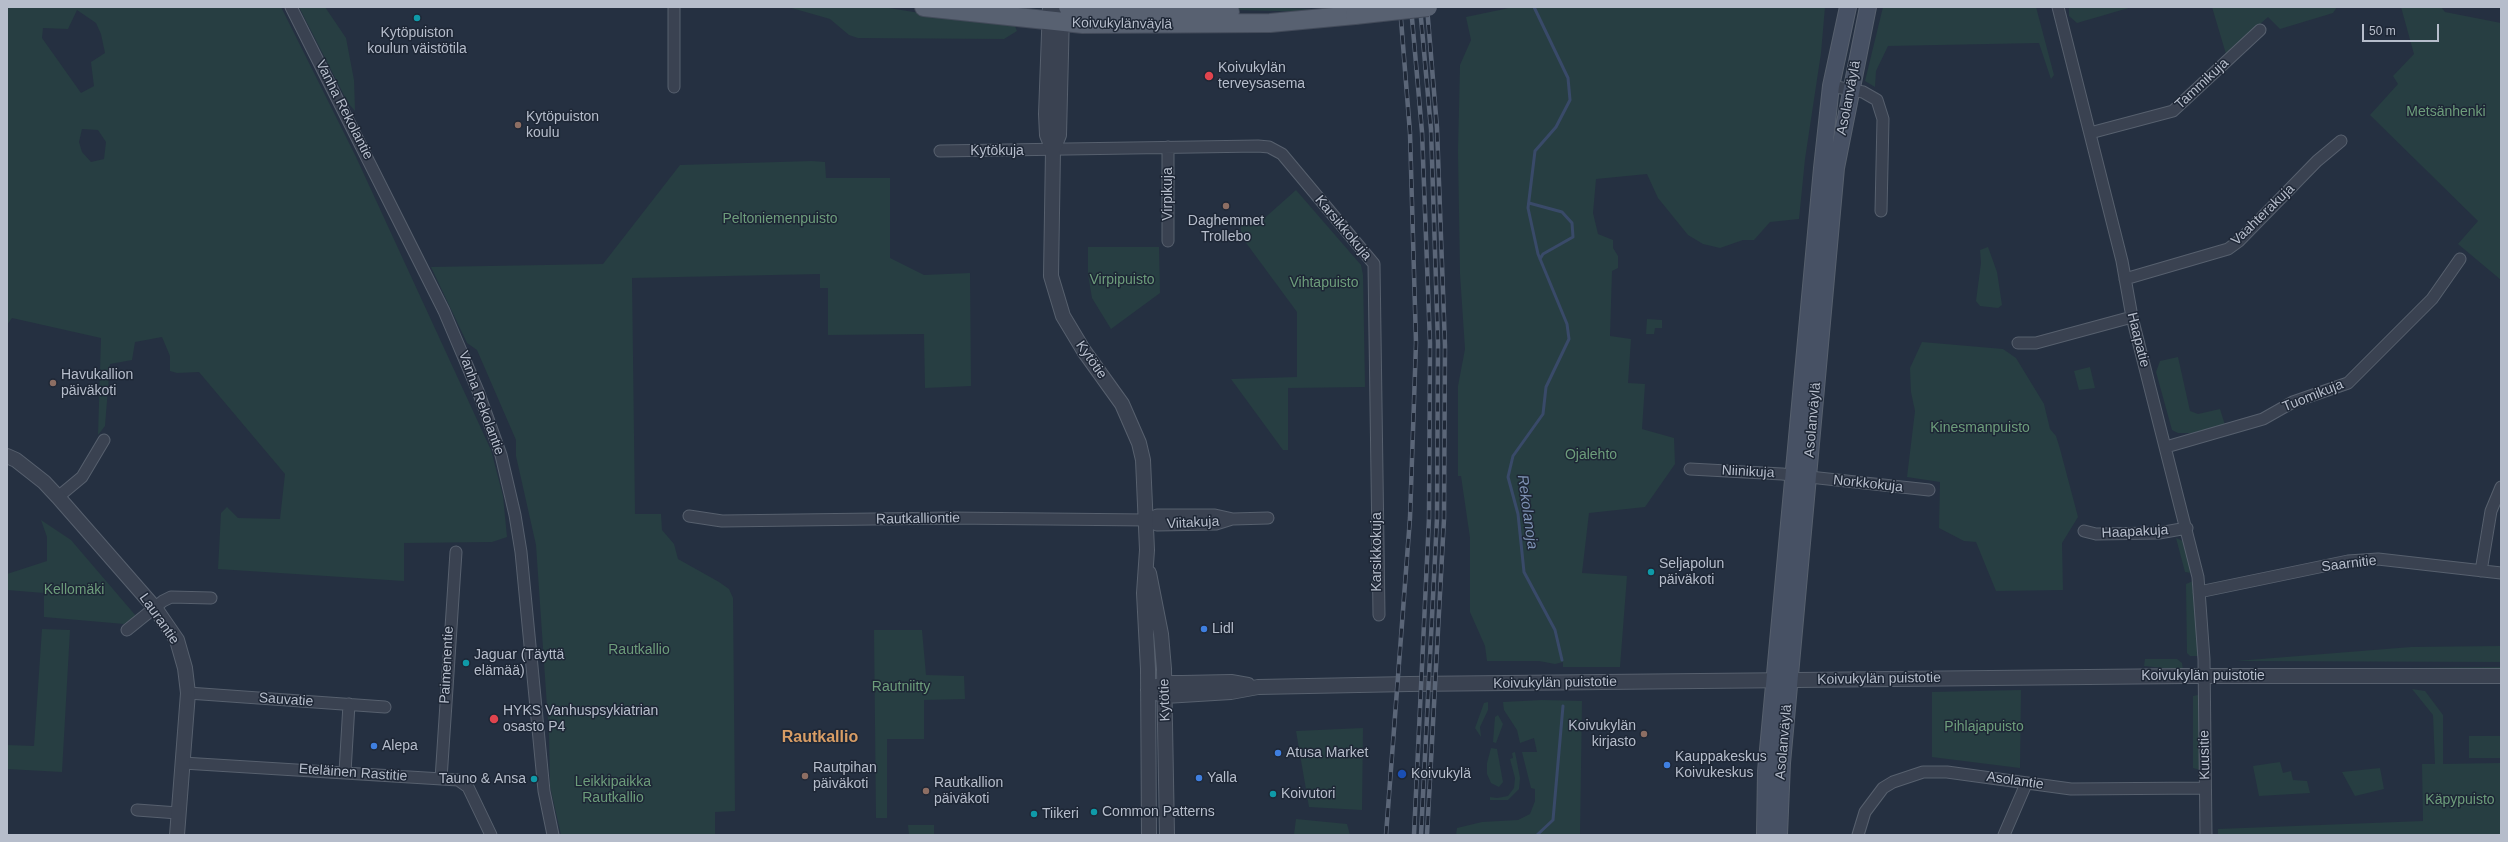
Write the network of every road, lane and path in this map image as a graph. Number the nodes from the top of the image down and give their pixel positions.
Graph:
1 (291, 7) edge
2 (674, 7) edge
3 (924, 7) edge
4 (1428, 7) edge
5 (1848, 7) edge
6 (1868, 7) edge
7 (2058, 7) edge
8 (1058, 13) edge
9 (2260, 30) dead end
10 (1831, 86) junction
11 (674, 87) dead end
12 (1850, 90) junction
13 (2090, 133) junction
14 (2342, 141) dead end
15 (1168, 147) junction
16 (1053, 150) junction
17 (940, 151) dead end
18 (1881, 211) dead end
19 (1168, 240) dead end
20 (2460, 259) dead end
21 (2125, 279) junction
22 (2132, 317) junction
23 (2018, 343) dead end
24 (104, 440) dead end
25 (2166, 447) junction
26 (7, 456) edge
27 (1690, 469) dead end
28 (1800, 477) junction
29 (2501, 487) edge
30 (1929, 490) dead end
31 (58, 497) junction
32 (689, 516) dead end
33 (1268, 518) dead end
34 (1146, 520) junction
35 (2187, 528) junction
36 (2084, 531) dead end
37 (456, 552) dead end
38 (1147, 566) junction
39 (2481, 571) junction
40 (2501, 573) edge
41 (2200, 592) junction
42 (211, 598) dead end
43 (154, 608) junction
44 (1379, 615) dead end
45 (127, 630) dead end
46 (2205, 676) junction
47 (2501, 676) edge
48 (1782, 681) junction
49 (1148, 690) junction
50 (1165, 690) junction
51 (188, 692) junction
52 (349, 704) junction
53 (385, 707) dead end
54 (183, 763) junction
55 (345, 772) junction
56 (441, 779) junction
57 (2026, 784) junction
58 (2205, 788) junction
59 (137, 810) dead end
60 (178, 813) junction
61 (177, 835) edge
62 (491, 835) edge
63 (553, 835) edge
64 (1149, 835) edge
65 (1167, 835) edge
66 (1765, 835) edge
67 (1778, 835) edge
68 (1858, 835) edge
69 (2004, 835) edge
70 (2206, 835) edge

1 - 63 street, Vanha Rekolantie
2 - 11 street
3 - 8 main road, Koivukylänväylä
4 - 8 main road, Koivukylänväylä, bridge
5 - 10 main road, Asolanväylä
6 - 12 main road, Asolanväylä
7 - 13 street, Haapatie
8 - 16 street, Kytötie
9 - 13 street, Tammikuja
10 - 12 street
10 - 28 main road, Asolanväylä
12 - 18 street
12 - 28 main road, Asolanväylä
13 - 21 street, Haapatie
14 - 21 street, Vaahterakuja
15 - 16 street, Karsikkokuja
15 - 19 street, Virpikuja
15 - 44 street, Karsikkokuja
16 - 17 street, Kytökuja
16 - 34 street, Kytötie
20 - 25 street, Tuomikuja
21 - 22 street, Haapatie
22 - 23 street
22 - 25 street, Haapatie
24 - 31 street
25 - 35 street, Haapatie
26 - 31 street, Laurantie
27 - 28 street, Niinikuja
28 - 30 street, Norkkokuja
28 - 48 main road, Asolanväylä
29 - 39 street
31 - 43 street, Laurantie
32 - 34 street, Rautkalliontie
33 - 34 street, Viitakuja
34 - 38 street, Kytötie
35 - 36 street, Haapakuja
35 - 41 street, Haapatie
37 - 56 street, Paimenentie
38 - 49 street, Kytötie
38 - 50 street, Kytötie
39 - 40 street, Saarnitie
39 - 41 street, Saarnitie
41 - 46 street, Haapatie
42 - 43 street
43 - 45 street
43 - 51 street, Laurantie
46 - 47 street, Koivukylän puistotie
46 - 48 street, Koivukylän puistotie
46 - 58 street, Kuusitie
48 - 50 street, Koivukylän puistotie
48 - 66 main road, Asolanväylä
48 - 67 main road, Asolanväylä
49 - 50 street, Koivukylän puistotie
49 - 64 street, Kytötie
50 - 65 street, Kytötie
51 - 52 street, Sauvatie
51 - 54 street, Laurantie
52 - 53 street, Sauvatie
52 - 55 street
54 - 55 street, Eteläinen Rastitie
54 - 60 street, Laurantie
55 - 56 street, Eteläinen Rastitie
56 - 62 street, Eteläinen Rastitie
57 - 58 street, Asolantie
57 - 68 street, Asolantie
57 - 69 street
58 - 70 street, Kuusitie
59 - 60 street
60 - 61 street, Laurantie

